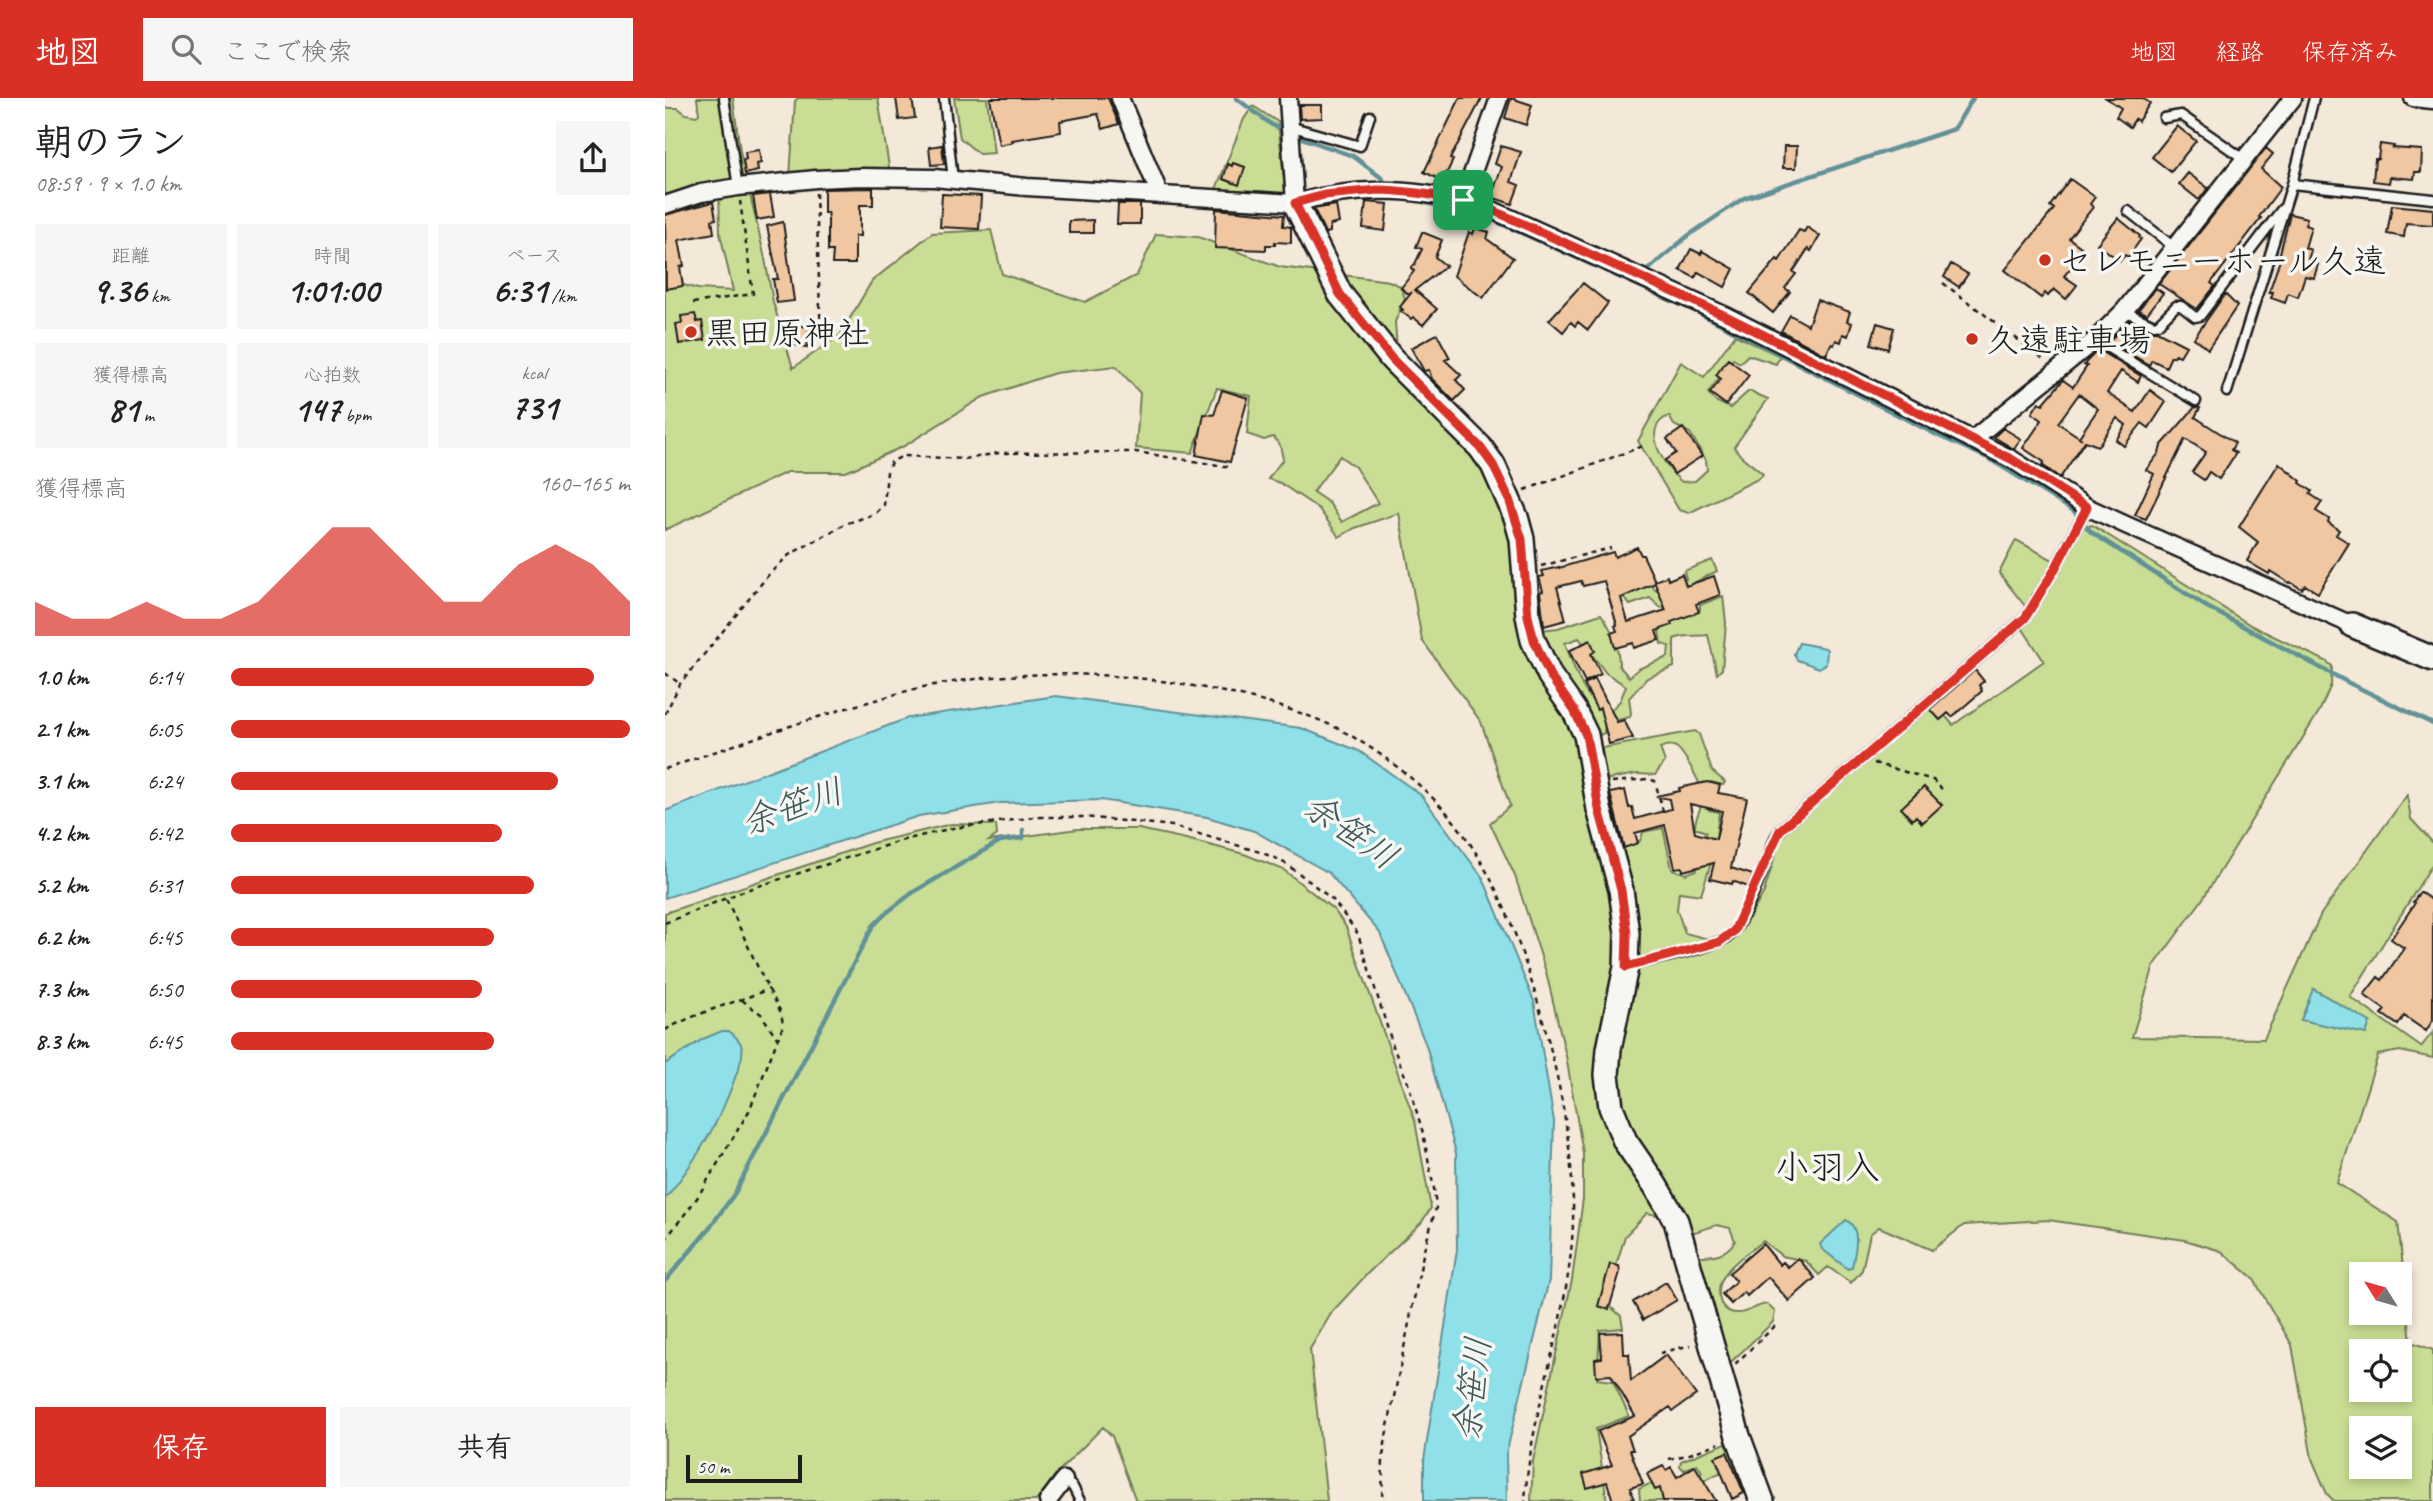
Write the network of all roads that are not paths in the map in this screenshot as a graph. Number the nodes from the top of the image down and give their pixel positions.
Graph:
1 (724, 98) edge
2 (944, 98) edge
3 (1120, 98) edge
4 (1288, 98) edge
5 (1499, 98) edge
6 (2293, 98) edge
7 (2314, 98) edge
8 (2413, 98) edge
9 (2433, 100) edge
10 (1370, 116) dead end
11 (2164, 118) dead end
12 (1289, 126) junction
13 (2244, 159) junction
14 (953, 180) junction
15 (2292, 184) junction
16 (738, 187) junction
17 (1160, 195) junction
18 (2433, 199) edge
19 (1463, 200) junction
20 (1295, 203) junction
21 (665, 205) edge
22 (2285, 206) junction
23 (2128, 211) dead end
24 (2175, 248) junction
25 (2124, 311) junction
26 (2095, 340) junction
27 (2227, 392) dead end
28 (2196, 401) dead end
29 (1972, 440) junction
30 (2087, 507) junction
31 (2352, 625) joint
32 (2433, 659) edge
33 (1626, 967) junction
34 (1064, 1480) joint
35 (1048, 1501) edge
36 (1080, 1501) edge
37 (1762, 1501) edge

1 - 16 lane
2 - 14 lane
3 - 17 street
4 - 12 street
5 - 19 street
6 - 13 street
7 - 15 lane
8 - 9 street
10 - 12 lane
11 - 13 lane
12 - 20 street
13 - 24 street
14 - 16 street
14 - 17 street
15 - 18 lane
15 - 22 lane
16 - 21 street
17 - 20 street
19 - 20 street
19 - 29 street
20 - 33 street
22 - 25 lane
22 - 27 lane
23 - 24 lane
24 - 25 street
25 - 26 street
26 - 28 lane
26 - 29 street
29 - 30 street
30 - 31 street
30 - 33 lane
31 - 32 street
33 - 37 street
34 - 35 street
34 - 36 lane

